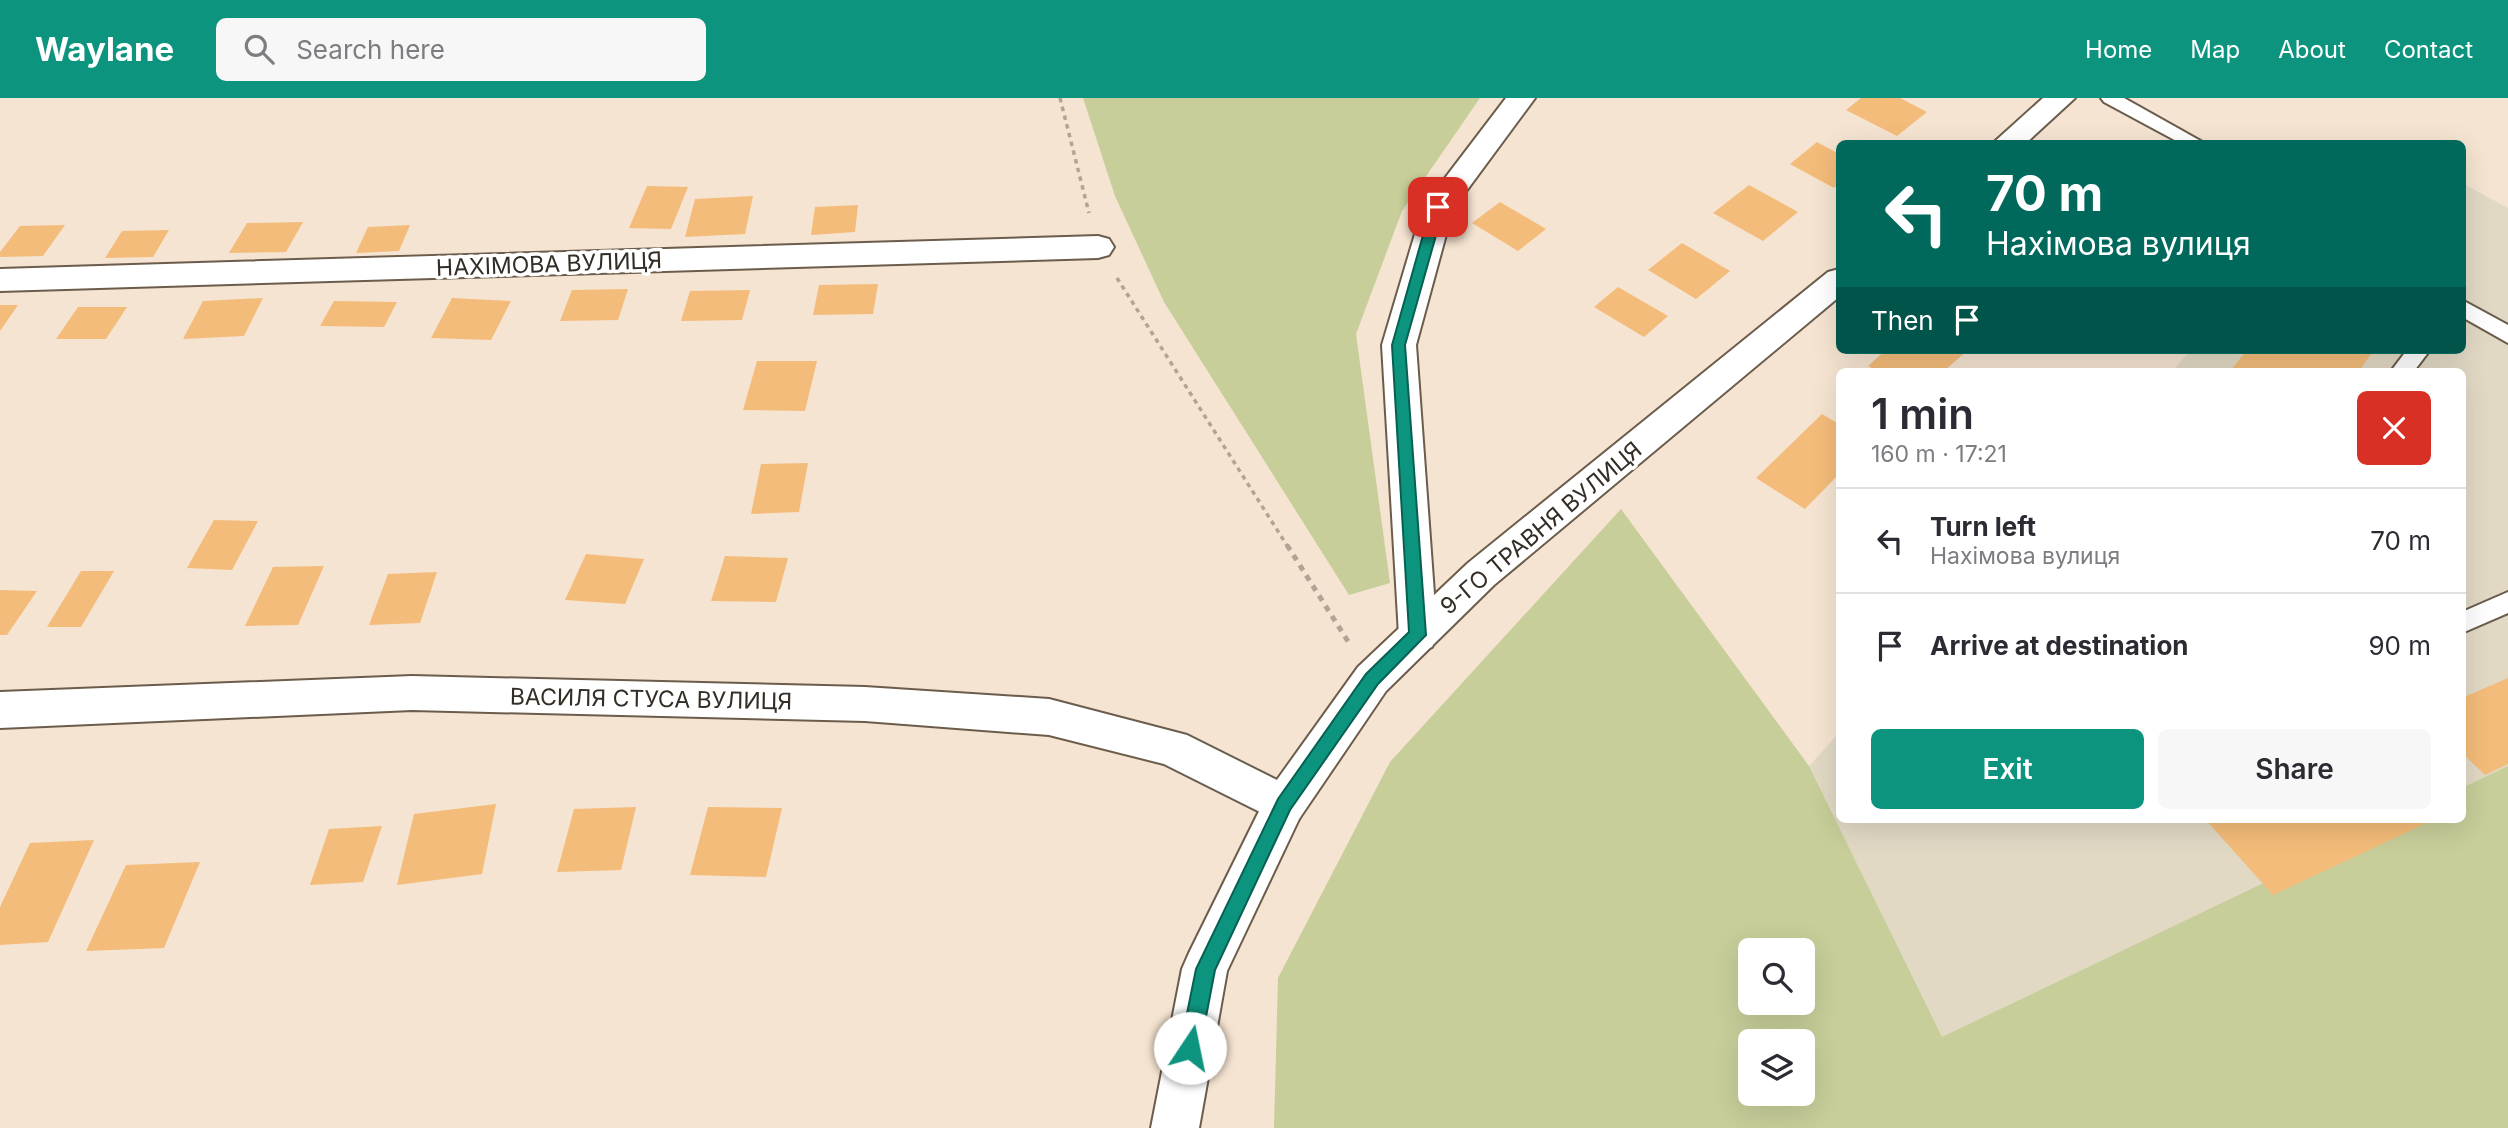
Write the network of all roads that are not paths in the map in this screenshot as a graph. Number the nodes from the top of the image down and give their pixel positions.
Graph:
1 (1521, 98) edge
2 (2062, 98) edge
3 (2110, 98) edge
4 (2011, 140) edge
5 (2189, 140) edge
6 (1098, 247) road end
7 (0, 280) edge
8 (1836, 282) edge
9 (2466, 309) edge
10 (2508, 335) edge
11 (2416, 354) edge
12 (2404, 368) edge
13 (2508, 602) edge
14 (2466, 621) edge
15 (1418, 635) junction
16 (0, 710) edge
17 (1284, 805) junction
18 (1175, 1128) edge

1 - 15 street
2 - 4 street
3 - 5 lane
6 - 7 street, НАХІМОВА ВУЛИЦЯ
8 - 15 street, 9-ГО ТРАВНЯ ВУЛИЦЯ
9 - 10 lane
11 - 12 lane
13 - 14 lane
15 - 17 street, 9-ГО ТРАВНЯ ВУЛИЦЯ
16 - 17 street, ВАСИЛЯ СТУСА ВУЛИЦЯ
17 - 18 street, 9-ГО ТРАВНЯ ВУЛИЦЯ

